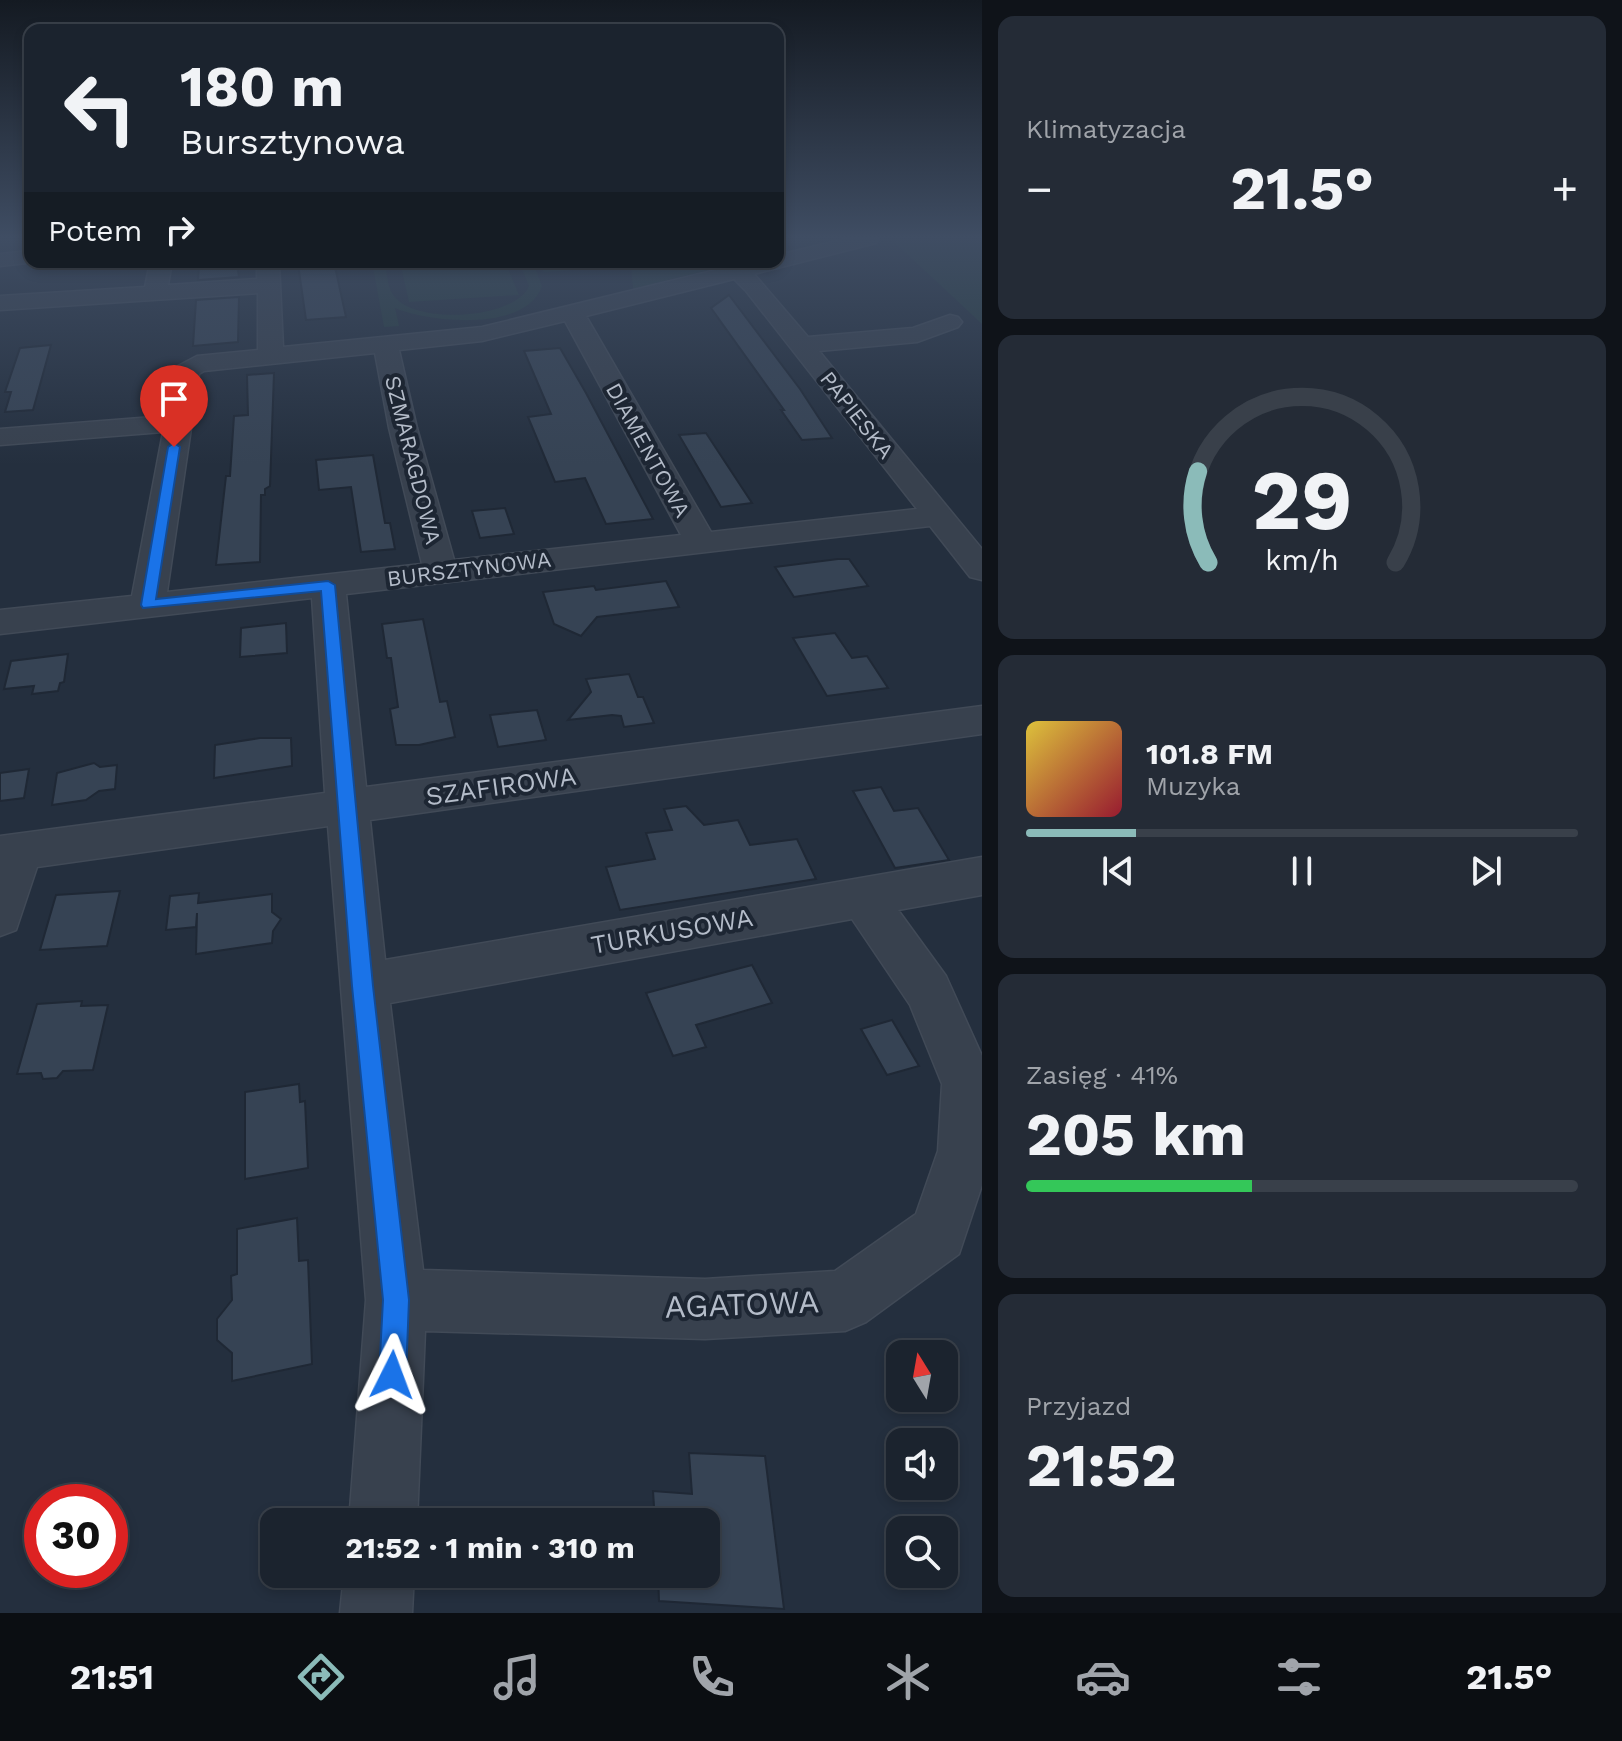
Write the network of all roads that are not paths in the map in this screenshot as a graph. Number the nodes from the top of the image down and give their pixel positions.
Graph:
1 (269, 314) edge
2 (572, 314) edge
3 (573, 314) edge
4 (776, 314) edge
5 (78, 320) dead end
6 (950, 322) dead end
7 (0, 326) edge
8 (802, 345) junction
9 (386, 347) junction
10 (271, 356) junction
11 (178, 423) junction
12 (0, 437) edge
13 (937, 516) junction
14 (701, 543) junction
15 (982, 570) edge
16 (441, 573) junction
17 (328, 585) junction
18 (148, 605) junction
19 (0, 622) edge
20 (982, 720) edge
21 (348, 806) junction
22 (10, 852) edge
23 (982, 876) edge
24 (863, 897) junction
25 (0, 916) edge
26 (363, 986) junction
27 (396, 1300) junction
28 (384, 1508) edge
29 (378, 1588) edge
30 (376, 1613) edge

1 - 10 street
2 - 9 street
3 - 14 street, DIAMENTOWA
4 - 8 street, PAPIESKA
5 - 7 street
6 - 8 street
8 - 13 street, PAPIESKA
9 - 10 street
9 - 16 street, SZMARAGDOWA
10 - 11 street
11 - 12 street
11 - 18 street
13 - 14 street, BURSZTYNOWA
13 - 15 street, PAPIESKA
14 - 16 street, BURSZTYNOWA
16 - 17 street, BURSZTYNOWA
17 - 18 street, BURSZTYNOWA
17 - 21 street
18 - 19 street, BURSZTYNOWA
20 - 21 street, SZAFIROWA
21 - 22 street, SZAFIROWA
21 - 26 street
22 - 25 street, SZAFIROWA
23 - 24 street, TURKUSOWA
24 - 26 street, TURKUSOWA
24 - 27 street, AGATOWA
26 - 27 street
27 - 28 street
29 - 30 street

